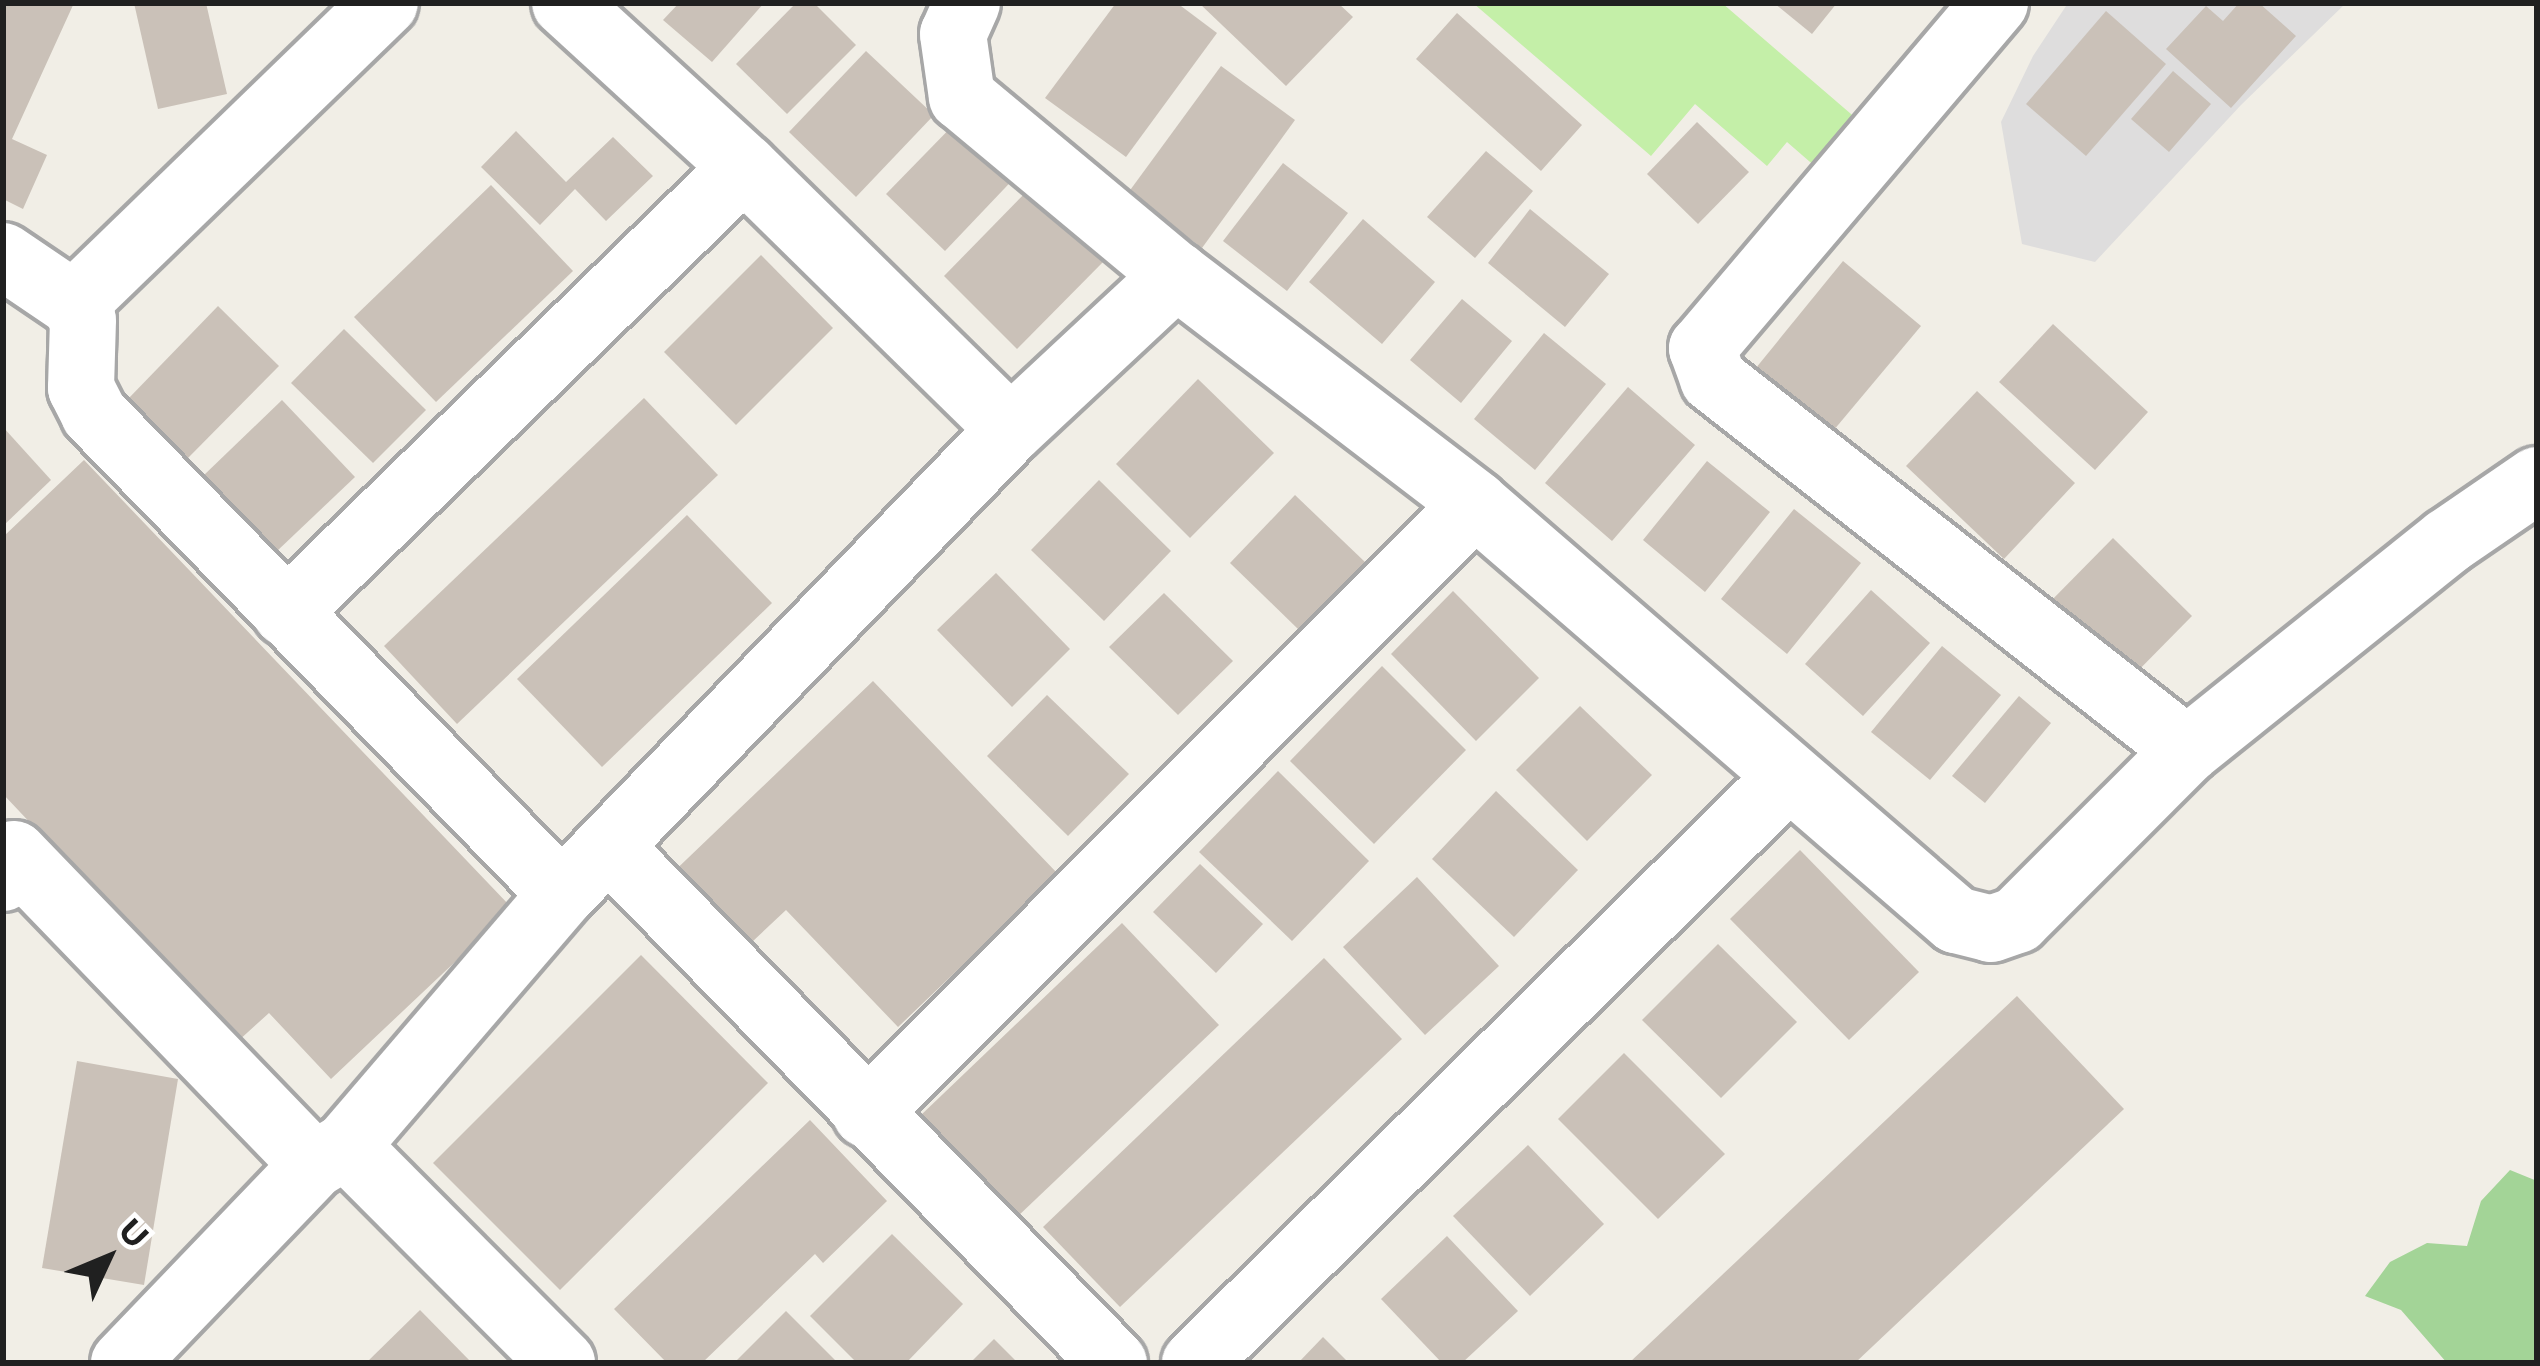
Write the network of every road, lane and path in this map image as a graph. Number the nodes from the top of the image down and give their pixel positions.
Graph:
1 (385, 3) edge
2 (565, 3) edge
3 (967, 3) edge
4 (1994, 3) edge
5 (745, 166) junction
6 (3, 256) edge
7 (1176, 275) junction
8 (74, 304) junction
9 (1011, 429) junction
10 (2537, 481) edge
11 (1475, 504) junction
12 (286, 613) junction
13 (2187, 750) junction
14 (1787, 778) junction
15 (611, 849) junction
16 (7, 858) edge
17 (562, 895) junction
18 (866, 1114) junction
19 (330, 1155) junction
20 (124, 1363) edge
21 (562, 1363) edge
22 (1114, 1363) edge
23 (1195, 1363) edge

1 - 8 street
2 - 5 street
3 - 7 street
4 - 13 street
5 - 9 street
5 - 12 street
6 - 8 street
7 - 9 street
7 - 11 street
8 - 12 street
9 - 15 street
10 - 13 street
11 - 14 street
11 - 18 street
12 - 17 street
13 - 14 street
14 - 23 street
15 - 17 street
15 - 18 street
16 - 19 street
17 - 19 street
18 - 22 street
19 - 20 street
19 - 21 street

